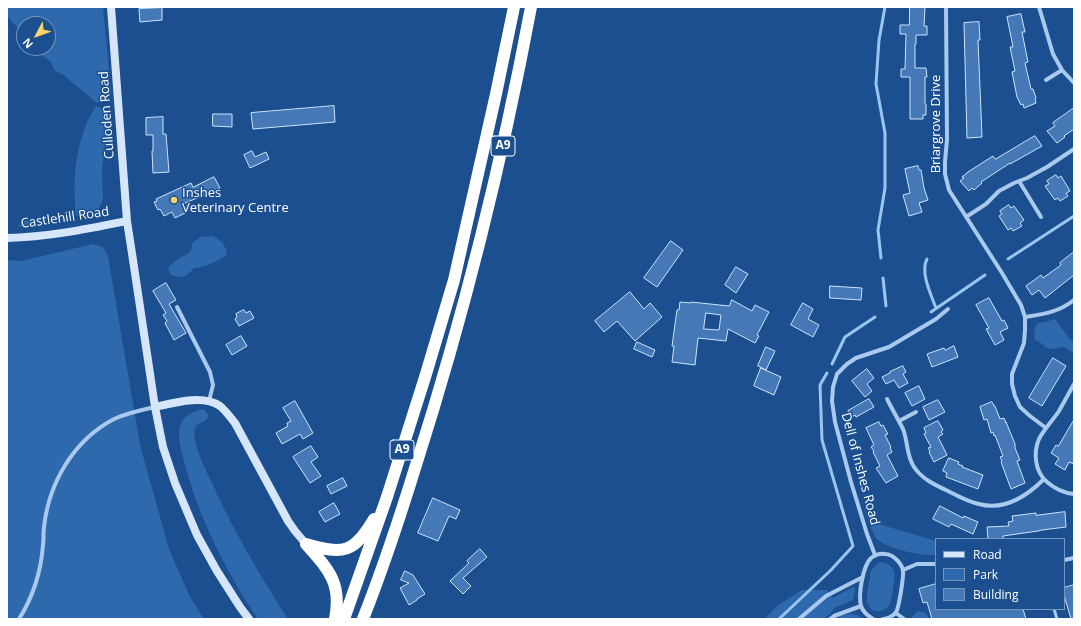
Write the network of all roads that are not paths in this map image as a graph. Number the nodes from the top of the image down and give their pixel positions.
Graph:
1 (111, 7) edge
2 (514, 7) edge
3 (531, 7) edge
4 (946, 7) edge
5 (1039, 7) edge
6 (1062, 70) junction
7 (1046, 80) dead end
8 (1074, 83) edge
9 (1074, 149) edge
10 (1019, 181) junction
11 (966, 217) junction
12 (1041, 217) dead end
13 (127, 221) junction
14 (7, 238) edge
15 (1074, 300) edge
16 (177, 307) dead end
17 (948, 309) dead end
18 (1026, 317) junction
19 (1074, 385) edge
20 (887, 399) dead end
21 (209, 401) junction
22 (155, 407) junction
23 (916, 412) dead end
24 (899, 422) junction
25 (1046, 428) junction
26 (1044, 480) junction
27 (1074, 494) edge
28 (387, 497) junction
29 (306, 544) junction
30 (875, 555) junction
31 (935, 564) edge
32 (903, 570) junction
33 (863, 577) junction
34 (861, 606) junction
35 (896, 613) junction
36 (19, 619) edge
37 (249, 619) edge
38 (335, 619) edge
39 (344, 619) edge
40 (363, 619) edge
41 (799, 619) edge
42 (830, 619) edge
43 (873, 619) edge
44 (883, 619) edge
45 (904, 619) edge

1 - 13 main road, Culloden Road
2 - 28 highway, A9
3 - 40 highway, A9
4 - 11 street, Briargrove Drive
5 - 6 street
6 - 7 street
6 - 8 street
9 - 10 street
10 - 11 street
10 - 12 street
11 - 18 street, Briargrove Drive
13 - 14 main road, Castlehill Road
13 - 22 main road, Culloden Road
15 - 18 street
16 - 21 street
17 - 30 street, Dell of Inshes Road
18 - 25 street
19 - 25 street
20 - 24 street
21 - 22 main road
21 - 29 main road
22 - 36 street
22 - 37 main road, Culloden Road
23 - 24 street
24 - 26 street
25 - 26 street
26 - 27 street
28 - 29 highway, A9
28 - 39 highway, A9
29 - 38 highway
30 - 32 street
30 - 33 street
31 - 32 street
32 - 35 street
33 - 34 street
33 - 41 street
34 - 42 street
34 - 43 street
35 - 44 street
35 - 45 street

